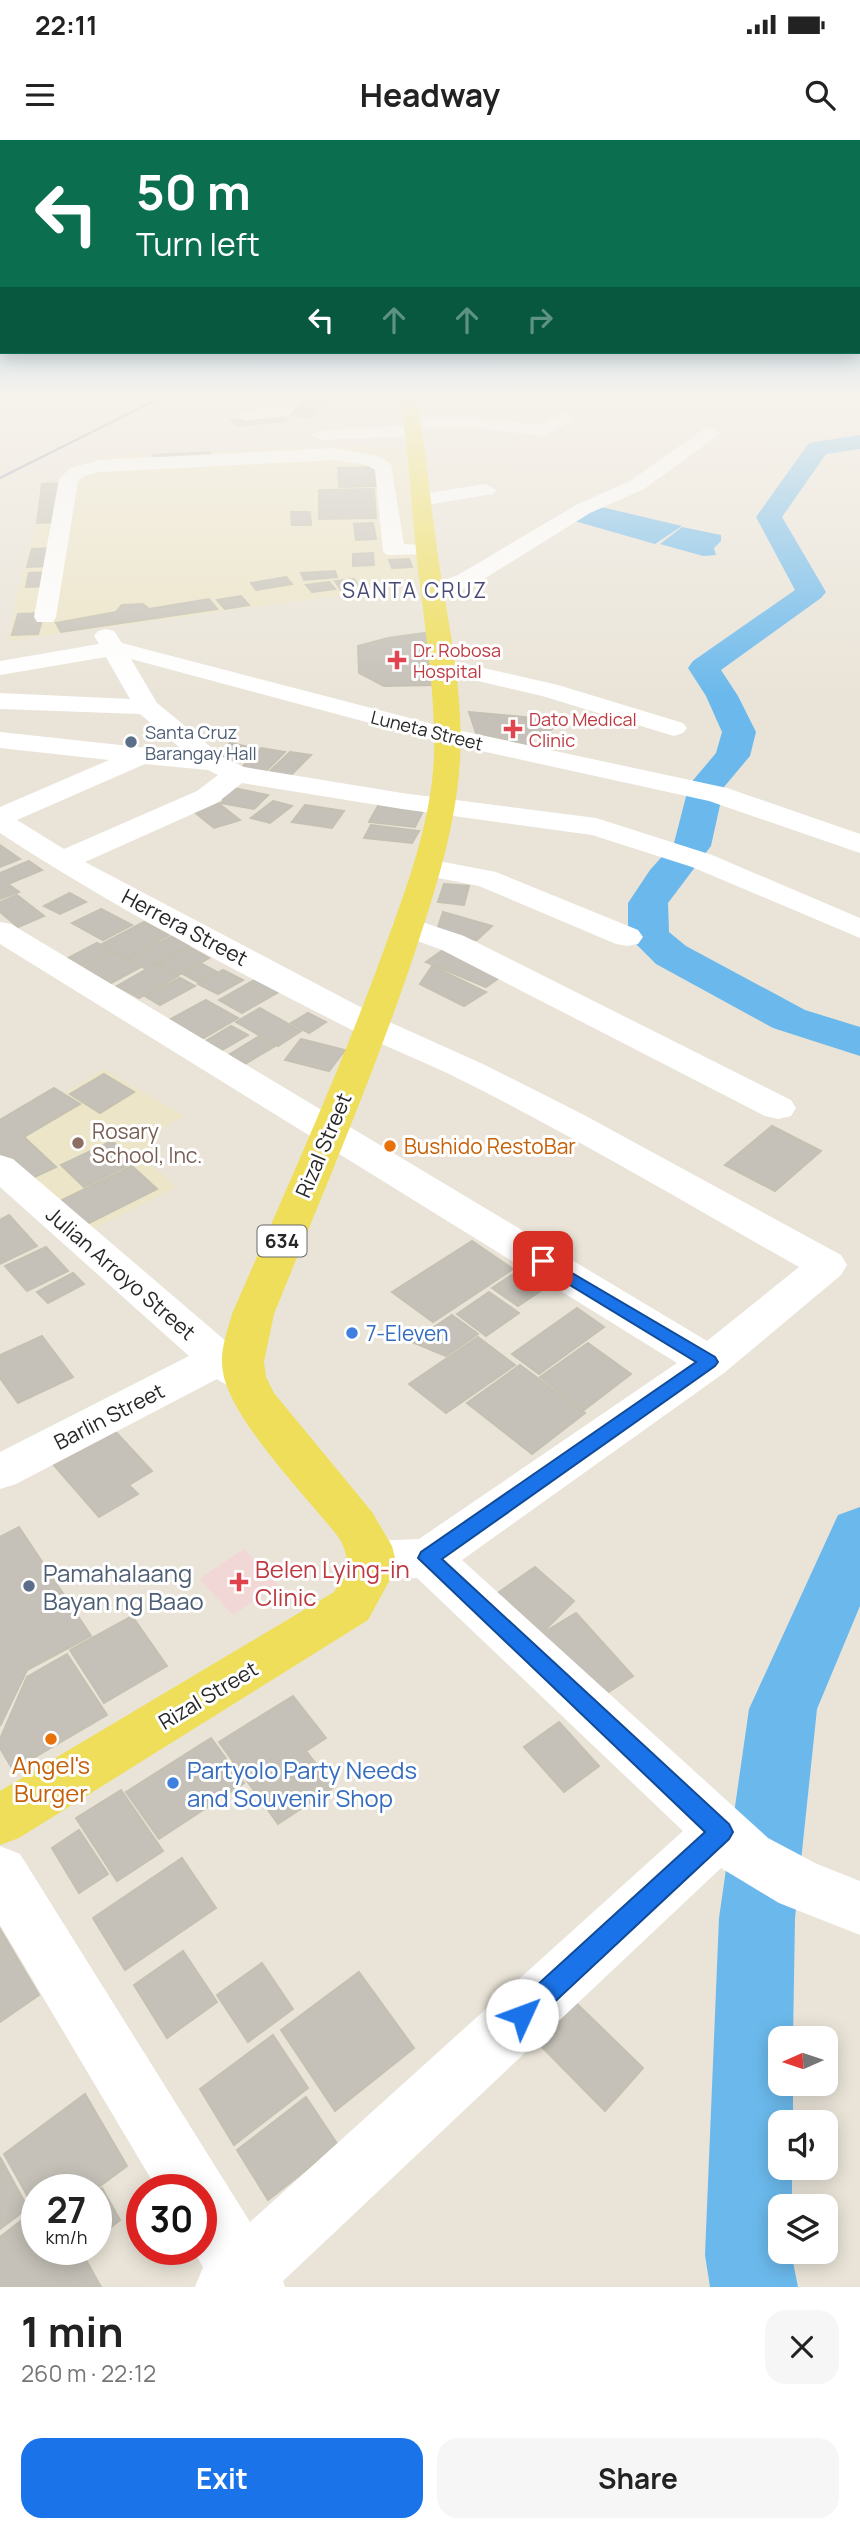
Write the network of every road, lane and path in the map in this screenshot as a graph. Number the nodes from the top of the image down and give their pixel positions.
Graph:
1 (67, 493) edge
2 (387, 493) edge
3 (421, 493) edge
4 (465, 493) edge
5 (619, 493) edge
6 (421, 500) junction
7 (427, 550) junction
8 (435, 592) junction
9 (45, 617) dead end
10 (109, 641) junction
11 (444, 666) junction
12 (0, 668) edge
13 (0, 701) edge
14 (147, 707) junction
15 (674, 729) dead end
16 (445, 735) junction
17 (0, 740) edge
18 (142, 755) junction
19 (226, 768) junction
20 (441, 806) junction
21 (0, 819) edge
22 (860, 844) edge
23 (62, 861) junction
24 (428, 868) junction
25 (407, 926) junction
26 (860, 929) edge
27 (0, 931) edge
28 (627, 937) dead end
29 (373, 1027) junction
30 (778, 1108) dead end
31 (329, 1132) junction
32 (0, 1167) edge
33 (709, 1362) junction
34 (231, 1367) junction
35 (0, 1472) edge
36 (428, 1558) junction
37 (372, 1560) junction
38 (0, 1820) edge
39 (735, 1844) junction
40 (0, 1873) edge
41 (860, 1908) edge
42 (184, 2174) edge
43 (217, 2235) edge
44 (241, 2282) edge

1 - 9 street
2 - 7 street
3 - 6 main road, Rizal Street / 634
4 - 6 street
5 - 8 street
6 - 7 main road, Rizal Street / 634
7 - 8 main road, Rizal Street / 634
8 - 11 main road, Rizal Street / 634
10 - 12 street
10 - 14 street
10 - 16 street, Luneta Street
11 - 15 street
11 - 16 main road, Rizal Street / 634
13 - 14 street
14 - 19 street
16 - 20 main road, Rizal Street / 634
16 - 22 street, Luneta Street
17 - 18 street
18 - 19 street
18 - 21 street
19 - 20 street
19 - 23 street
20 - 24 main road, Rizal Street / 634
20 - 26 street
21 - 23 street, Herrera Street
23 - 29 street, Herrera Street
24 - 25 main road, Rizal Street / 634
24 - 28 street
25 - 29 main road, Rizal Street / 634
25 - 30 street
27 - 31 street
29 - 31 main road, Rizal Street / 634
29 - 33 street, Herrera Street
31 - 33 street
31 - 34 main road, Rizal Street / 634
32 - 34 street, Julian Arroyo Street
33 - 36 street
34 - 35 street, Barlin Street
34 - 37 main road, Rizal Street / 634
36 - 37 street
36 - 39 street
37 - 38 main road, Rizal Street
39 - 41 street
39 - 44 street
40 - 42 street
43 - 44 street

